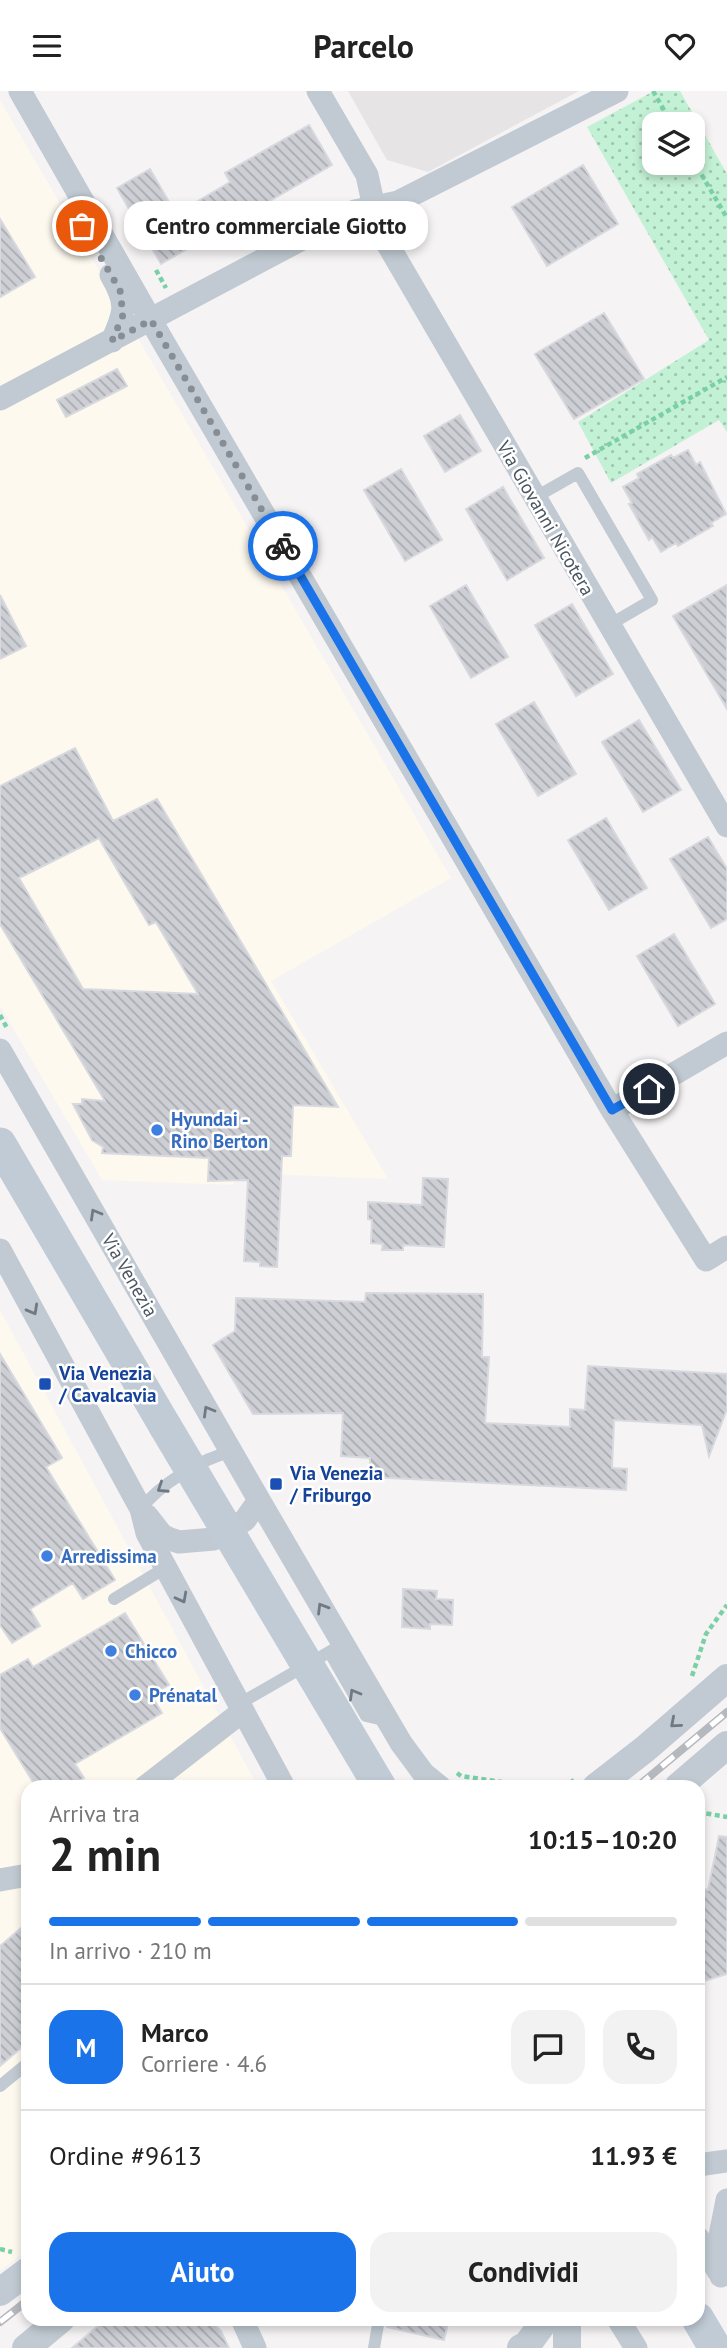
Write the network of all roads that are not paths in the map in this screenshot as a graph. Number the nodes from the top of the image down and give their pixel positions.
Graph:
1 (4, 91) edge
2 (20, 91) edge
3 (318, 91) edge
4 (617, 91) edge
5 (375, 207) junction
6 (151, 320) junction
7 (112, 341) junction
8 (0, 398) edge
9 (534, 498) junction
10 (609, 625) junction
11 (727, 825) edge
12 (727, 1043) edge
13 (0, 1050) edge
14 (612, 1110) junction
15 (0, 1144) edge
16 (727, 1247) edge
17 (0, 1250) edge
18 (231, 1452) junction
19 (259, 1500) junction
20 (141, 1509) junction
21 (165, 1568) junction
22 (114, 1599) dead end
23 (337, 1649) junction
24 (727, 1678) edge
25 (241, 1708) junction
26 (727, 1745) edge
27 (154, 1780) edge
28 (280, 1780) edge
29 (376, 1780) edge
30 (431, 1780) edge
31 (605, 1780) edge
32 (686, 1780) edge
33 (21, 1876) edge
34 (0, 1880) edge
35 (21, 2069) edge
36 (0, 2086) edge
37 (727, 2161) edge
38 (705, 2164) edge
39 (727, 2200) edge
40 (705, 2250) edge
41 (18, 2273) edge
42 (724, 2281) edge
43 (0, 2293) edge
44 (53, 2326) edge
45 (245, 2326) edge
46 (377, 2326) edge
47 (541, 2326) edge
48 (567, 2326) edge
49 (622, 2326) edge
50 (694, 2326) edge
51 (702, 2326) edge
52 (26, 2348) edge
53 (255, 2348) edge
54 (374, 2348) edge
55 (521, 2348) edge
56 (568, 2348) edge
57 (636, 2348) edge
58 (707, 2348) edge
59 (715, 2348) edge

1 - 7 street
2 - 6 street
3 - 5 street, Via Giovanni Nicotera
4 - 5 street
5 - 6 street
5 - 9 street, Via Giovanni Nicotera
6 - 7 street
6 - 14 street
7 - 8 street
9 - 10 street, Via Giovanni Nicotera
9 - 10 lane
10 - 11 street, Via Giovanni Nicotera
12 - 14 street
18 -> 13 street, Via Venezia
14 - 16 street
15 - 29 main road, bridge
17 -> 20 street
18 - 19 street, Via Venezia
18 -> 20 lane
19 - 20 street
23 -> 19 street, Via Venezia
20 - 21 street
21 - 22 lane
21 -> 25 street
23 - 25 lane
30 -> 23 street, Via Venezia
24 -> 31 street
25 - 27 street
25 - 28 street
26 - 32 street
33 - 34 street
35 - 36 lane
37 - 38 street
39 - 42 street
40 - 42 street
41 - 43 street
44 - 52 street
45 - 53 street
46 - 54 lane
47 - 55 street
48 - 56 street
49 - 57 street
50 - 58 lane
51 - 59 main road

